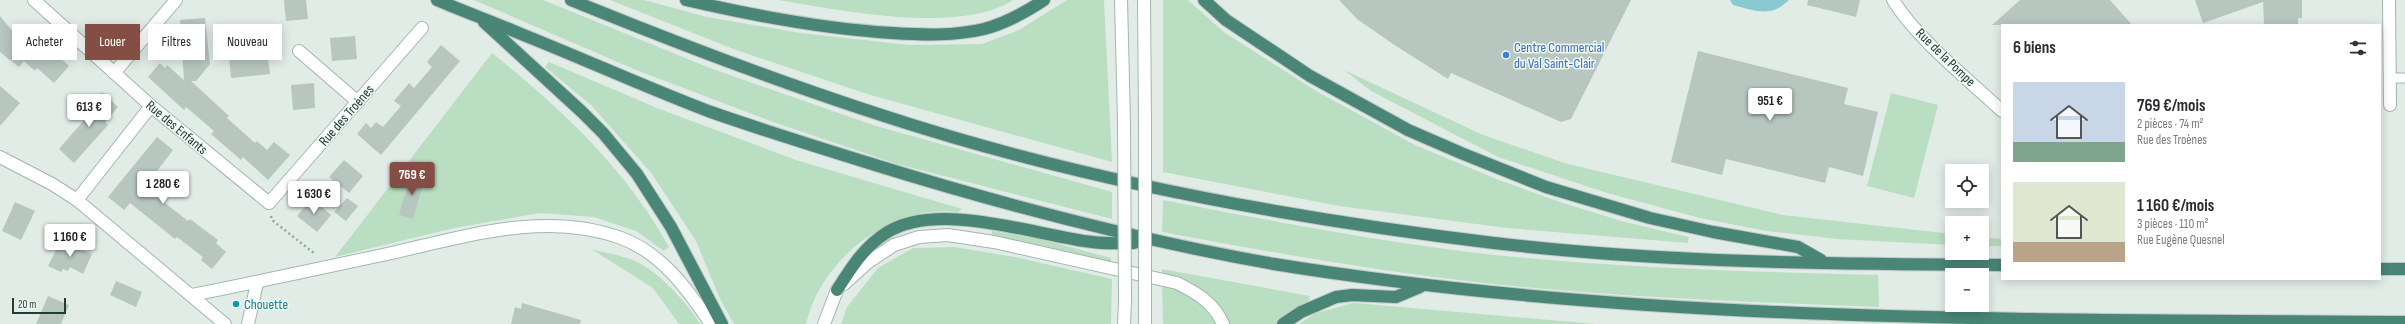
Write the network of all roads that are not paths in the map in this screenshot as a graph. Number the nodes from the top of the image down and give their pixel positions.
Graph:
1 (34, 0) edge
2 (176, 0) edge
3 (437, 0) edge
4 (571, 0) edge
5 (686, 0) edge
6 (1044, 0) edge
7 (1121, 0) edge
8 (1144, 0) edge
9 (1204, 0) edge
10 (1893, 0) edge
11 (2390, 0) edge
12 (481, 19) junction
13 (422, 28) dead end
14 (299, 51) dead end
15 (2385, 57) edge
16 (114, 73) junction
17 (2390, 78) junction
18 (2405, 78) edge
19 (358, 102) junction
20 (2390, 105) dead end
21 (151, 106) junction
22 (2001, 110) edge
23 (1, 159) edge
24 (77, 200) junction
25 (269, 203) joint
26 (1166, 244) junction
27 (1824, 262) junction
28 (2001, 265) edge
29 (2381, 269) edge
30 (2405, 269) edge
31 (258, 283) junction
32 (1420, 286) junction
33 (837, 290) junction
34 (192, 295) junction
35 (2405, 322) edge
36 (2361, 323) edge
37 (225, 324) edge
38 (248, 324) edge
39 (711, 324) edge
40 (722, 324) edge
41 (824, 324) edge
42 (1124, 324) edge
43 (1145, 324) edge
44 (1223, 324) edge
45 (1283, 324) edge

1 - 16 street, Rue des Enfants
2 - 16 street
3 - 12 highway
4 - 27 highway
5 - 6 highway
7 - 42 street, bridge
8 - 43 street, bridge
9 - 27 highway
10 - 22 street, Rue de la Pompe
11 - 15 street
12 - 26 highway
12 - 40 highway
13 - 19 street, Rue des Troènes
14 - 19 street
15 - 17 street
16 - 21 street, Rue des Enfants
17 - 18 lane
17 - 20 street
19 - 25 street, Rue des Troènes
21 - 24 street
21 - 25 street, Rue des Enfants
23 - 24 street
24 - 34 street
26 - 32 highway
26 - 33 highway
27 - 28 highway
29 - 30 highway
31 - 34 street
31 - 38 street
31 - 39 street
32 - 36 highway
32 - 45 highway
33 - 41 street
33 - 44 street
34 - 37 street
35 - 36 highway

